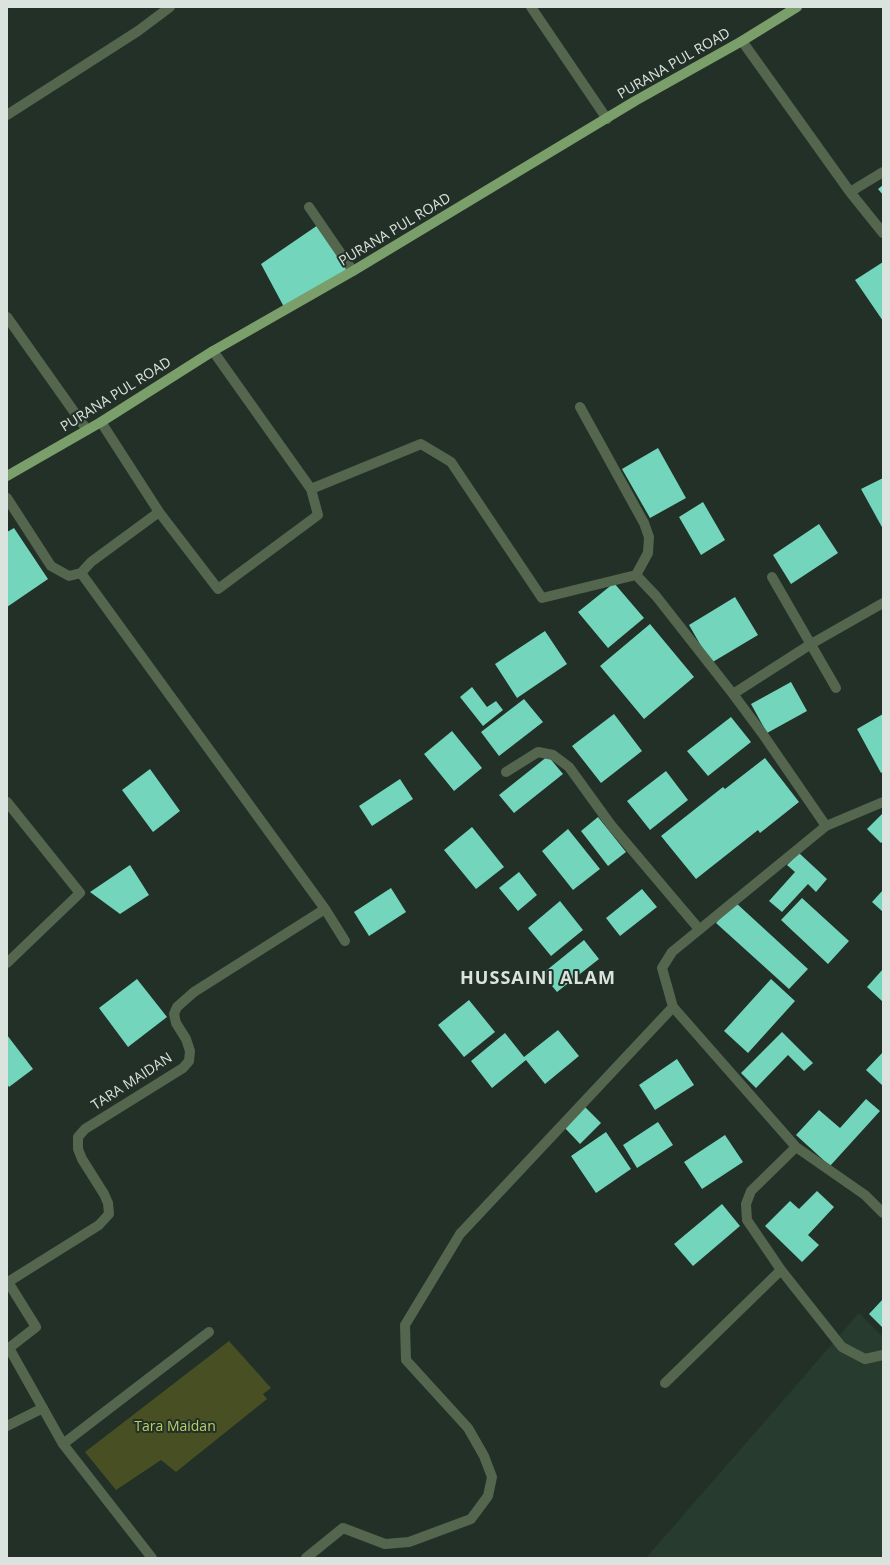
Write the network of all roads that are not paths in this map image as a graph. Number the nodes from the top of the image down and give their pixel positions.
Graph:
1 (170, 7) edge
2 (531, 7) edge
3 (797, 7) edge
4 (742, 41) junction
5 (7, 115) edge
6 (607, 119) junction
7 (883, 172) edge
8 (850, 192) junction
9 (309, 207) dead end
10 (883, 233) edge
11 (353, 271) junction
12 (7, 317) edge
13 (213, 351) junction
14 (580, 407) dead end
15 (101, 422) junction
16 (87, 430) junction
17 (7, 476) edge
18 (311, 489) junction
19 (7, 498) edge
20 (159, 512) junction
21 (80, 573) junction
22 (636, 575) junction
23 (772, 577) dead end
24 (883, 603) edge
25 (811, 644) junction
26 (836, 688) dead end
27 (733, 694) junction
28 (506, 772) dead end
29 (7, 802) edge
30 (883, 802) edge
31 (826, 826) junction
32 (325, 909) junction
33 (699, 929) junction
34 (345, 941) dead end
35 (7, 963) edge
36 (673, 1007) junction
37 (796, 1147) junction
38 (883, 1213) edge
39 (782, 1270) junction
40 (8, 1280) edge
41 (209, 1332) dead end
42 (883, 1355) edge
43 (664, 1383) dead end
44 (43, 1408) junction
45 (7, 1426) edge
46 (63, 1444) junction
47 (152, 1558) edge
48 (306, 1558) edge

1 - 5 street
2 - 6 street
3 - 4 main road, PURANA PUL ROAD
4 - 6 main road, PURANA PUL ROAD
4 - 8 street
6 - 11 main road, PURANA PUL ROAD
7 - 8 street
8 - 10 street
9 - 11 street
11 - 13 main road, PURANA PUL ROAD
12 - 16 street
13 - 15 main road, PURANA PUL ROAD
13 - 18 street
14 - 22 street
15 - 16 main road, PURANA PUL ROAD
15 - 20 street
16 - 17 main road, PURANA PUL ROAD
18 - 20 street
18 - 22 street
19 - 21 street
20 - 21 street
21 - 32 street
22 - 27 street
23 - 25 street
24 - 25 street
25 - 26 street
25 - 27 street
27 - 31 street
28 - 33 street
29 - 35 street
30 - 31 street
31 - 33 street
32 - 34 street
32 - 40 street, TARA MAIDAN
33 - 36 street
36 - 37 street
36 - 48 street
37 - 38 street
37 - 39 street
39 - 42 street
39 - 43 street
40 - 44 street
41 - 46 street
44 - 45 street
44 - 46 street
46 - 47 street

